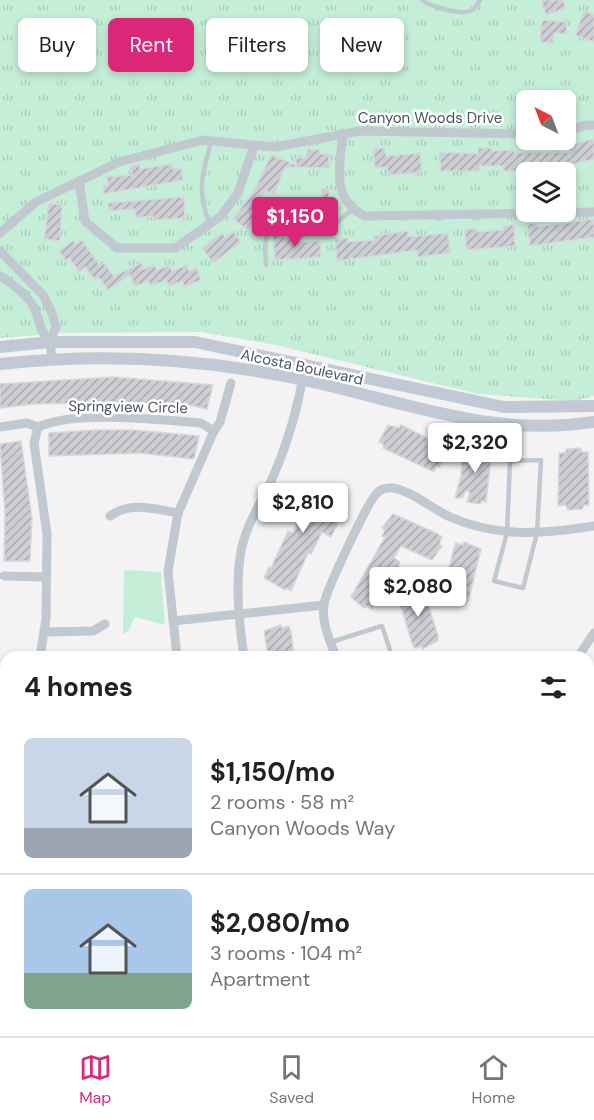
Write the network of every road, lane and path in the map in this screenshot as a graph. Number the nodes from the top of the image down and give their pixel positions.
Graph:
1 (423, 0) edge
2 (480, 0) edge
3 (594, 125) edge
4 (576, 128) edge
5 (342, 133) junction
6 (516, 134) edge
7 (212, 140) junction
8 (254, 146) junction
9 (79, 181) junction
10 (352, 210) junction
11 (594, 212) edge
12 (210, 224) junction
13 (0, 233) edge
14 (0, 251) edge
15 (266, 265) dead end
16 (0, 276) edge
17 (50, 342) junction
18 (0, 347) edge
19 (52, 359) junction
20 (0, 364) edge
21 (305, 364) junction
22 (303, 380) junction
23 (231, 383) dead end
24 (594, 406) edge
25 (594, 422) edge
26 (0, 427) edge
27 (38, 427) junction
28 (214, 431) junction
29 (178, 513) junction
30 (110, 516) dead end
31 (594, 526) edge
32 (507, 533) junction
33 (537, 533) junction
34 (4, 576) dead end
35 (45, 577) junction
36 (324, 605) junction
37 (239, 613) junction
38 (173, 621) junction
39 (105, 624) dead end
40 (44, 632) junction
41 (594, 633) edge
42 (331, 642) junction
43 (41, 651) edge
44 (176, 651) edge
45 (243, 651) edge
46 (334, 651) edge
47 (390, 651) edge
48 (582, 651) edge

1 - 2 lane
3 - 4 street
5 - 6 street, Canyon Woods Drive
5 - 8 street, Canyon Woods Drive
5 - 10 street
7 - 8 street, Canyon Woods Drive
7 - 9 street, Canyon Woods Drive
7 - 12 lane
8 - 12 street
9 - 12 street
9 - 13 street, Canyon Woods Drive
10 - 11 street
10 - 15 lane
14 - 17 street
16 - 17 street
17 - 18 main road, Alcosta Boulevard
17 - 19 street
17 - 21 main road, Alcosta Boulevard
19 - 20 main road, Alcosta Boulevard
19 - 22 main road, Alcosta Boulevard
21 - 22 street
21 - 24 main road, Alcosta Boulevard
22 - 25 main road, Alcosta Boulevard
22 - 37 street
23 - 28 street
26 - 27 street, Springview Circle
27 - 28 street, Springview Circle
27 - 35 street
28 - 29 street
29 - 30 street
29 - 38 street
31 - 33 street
32 - 33 street
32 - 33 lane
32 - 33 lane
32 - 36 street
34 - 35 street
35 - 40 street
36 - 37 street
36 - 42 street
37 - 38 street
37 - 45 street
38 - 44 street
39 - 40 street
40 - 43 street
41 - 48 street
42 - 46 street
42 - 47 lane

